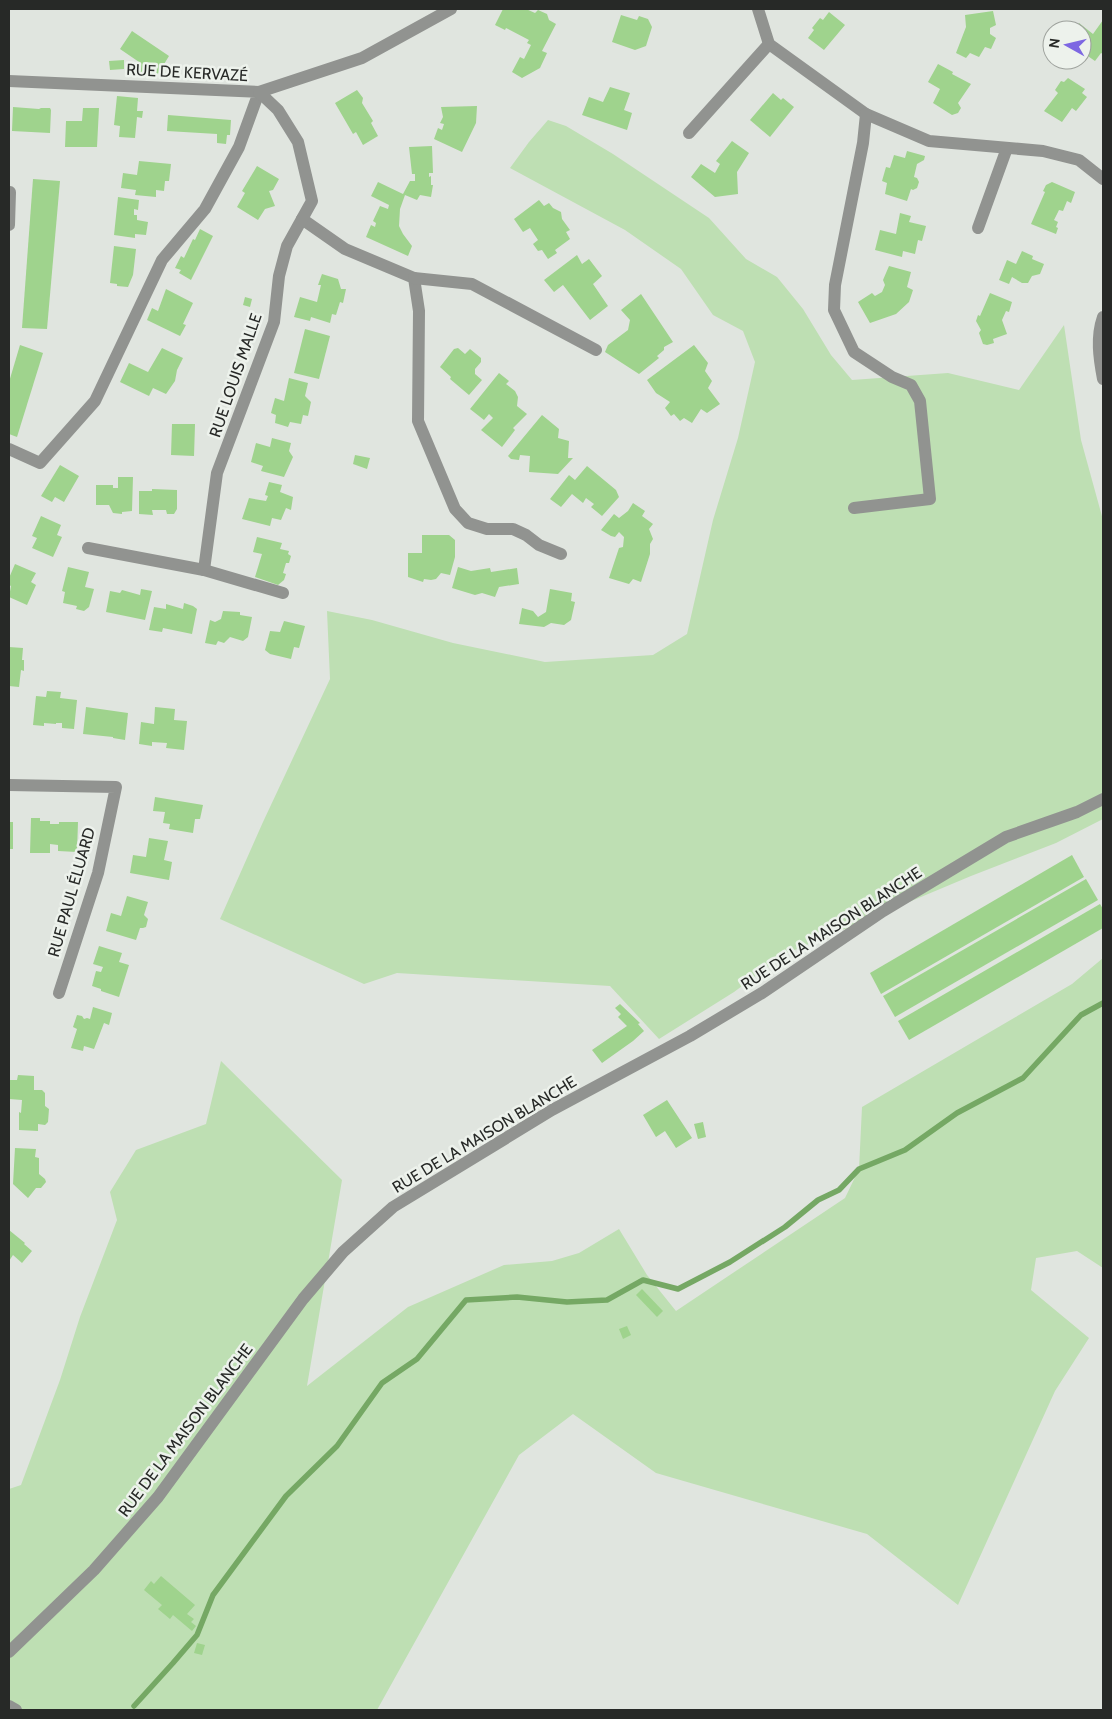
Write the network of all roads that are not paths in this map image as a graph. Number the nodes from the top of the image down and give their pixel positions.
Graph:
1 (451, 9) edge
2 (758, 9) edge
3 (769, 44) junction
4 (9, 81) edge
5 (259, 92) junction
6 (866, 114) junction
7 (689, 132) dead end
8 (1007, 148) junction
9 (1103, 178) edge
10 (10, 192) dead end
11 (302, 219) junction
12 (9, 225) edge
13 (978, 228) dead end
14 (414, 278) junction
15 (1103, 317) edge
16 (596, 350) dead end
17 (1103, 378) edge
18 (9, 449) edge
19 (854, 508) dead end
20 (88, 548) dead end
21 (560, 554) dead end
22 (204, 570) junction
23 (283, 593) dead end
24 (9, 784) edge
25 (1103, 799) edge
26 (59, 993) dead end
27 (9, 1652) edge
28 (9, 1706) edge
29 (16, 1710) edge

1 - 5 street
2 - 3 street
3 - 6 street
3 - 7 street
4 - 5 street, RUE DE KERVAZÉ
5 - 11 street, RUE LOUIS MALLE
5 - 18 street, RUE DE KERVAZÉ
6 - 8 street
6 - 19 street
8 - 9 street
8 - 13 street
10 - 12 street
11 - 14 street
11 - 22 street, RUE LOUIS MALLE
14 - 16 street
14 - 21 street
15 - 17 street
20 - 22 street
22 - 23 street
24 - 26 street, RUE PAUL ÉLUARD
25 - 27 street, RUE DE LA MAISON BLANCHE
28 - 29 street

